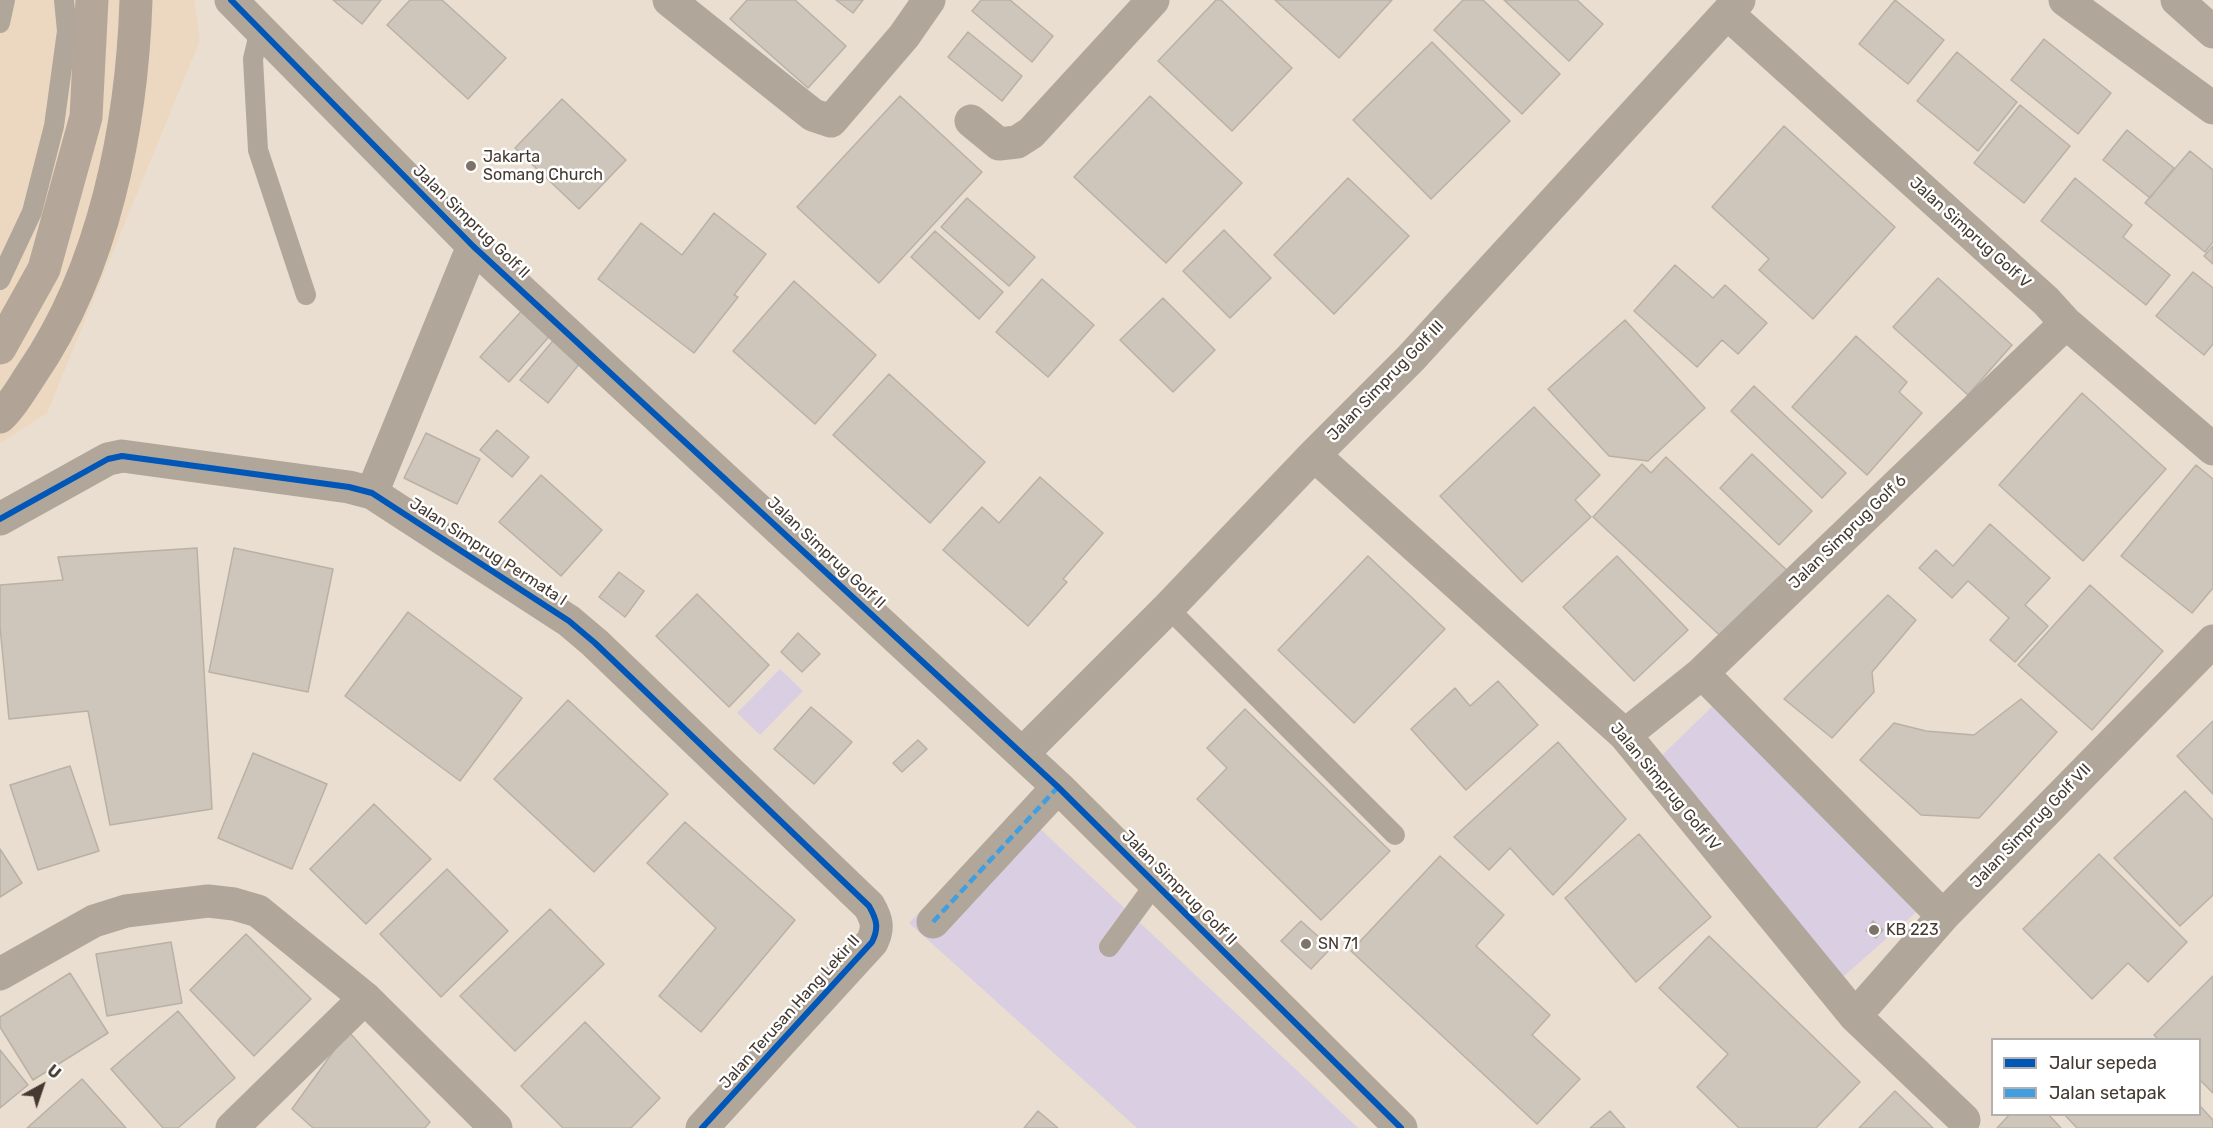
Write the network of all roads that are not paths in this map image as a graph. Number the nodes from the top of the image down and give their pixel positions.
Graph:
1 (5, 0) edge
2 (64, 0) edge
3 (92, 0) edge
4 (136, 0) edge
5 (231, 0) edge
6 (669, 0) edge
7 (929, 0) edge
8 (1153, 0) edge
9 (2065, 0) edge
10 (2176, 0) edge
11 (1734, 7) edge
12 (0, 23) edge
13 (260, 29) junction
14 (2213, 32) edge
15 (2210, 98) edge
16 (971, 121) dead end
17 (473, 246) junction
18 (0, 280) edge
19 (306, 295) dead end
20 (2066, 323) junction
21 (0, 348) edge
22 (0, 417) edge
23 (2213, 449) edge
24 (1314, 455) junction
25 (372, 493) junction
26 (0, 519) edge
27 (1168, 609) junction
28 (2213, 641) edge
29 (1702, 673) junction
30 (1625, 735) junction
31 (1023, 753) junction
32 (1058, 787) junction
33 (1395, 835) dead end
34 (1155, 884) junction
35 (869, 906) joint
36 (1943, 916) junction
37 (933, 922) dead end
38 (1109, 947) dead end
39 (0, 974) edge
40 (365, 998) junction
41 (1855, 1016) junction
42 (1964, 1120) dead end
43 (232, 1128) edge
44 (496, 1128) edge
45 (702, 1128) edge
46 (1401, 1128) edge

1 - 12 lane
2 - 18 lane
3 - 21 main road
4 - 22 highway
5 - 13 street, Jalan Simprug Golf II
6 - 7 street
8 - 16 street
9 - 15 street
10 - 14 street
11 - 20 street, Jalan Simprug Golf V
11 - 24 street, Jalan Simprug Golf III
13 - 17 street, Jalan Simprug Golf II
13 - 19 lane
17 - 25 street, Jalan Simprug Golf II
17 - 31 street, Jalan Simprug Golf II
20 - 23 street, Jalan Simprug Golf V
20 - 29 street, Jalan Simprug Golf 6
24 - 27 street, Jalan Simprug Golf III
24 - 30 street, Jalan Simprug Golf IV
25 - 26 street, Jalan Simprug Permata I
25 - 35 street, Jalan Simprug Permata I
27 - 31 street, Jalan Simprug Golf III
27 - 33 lane
28 - 36 street, Jalan Simprug Golf VII
29 - 30 street, Jalan Simprug Golf 6
29 - 36 street
30 - 41 street, Jalan Simprug Golf IV
31 - 32 street, Jalan Simprug Golf II
32 - 34 street, Jalan Simprug Golf II
32 - 37 street
34 - 38 lane
34 - 46 street, Jalan Simprug Golf II
35 - 45 street, Jalan Terusan Hang Lekir II
36 - 41 street, Jalan Simprug Golf VII
39 - 40 street
40 - 43 street
40 - 44 street
41 - 42 street, Jalan Simprug Golf IV

